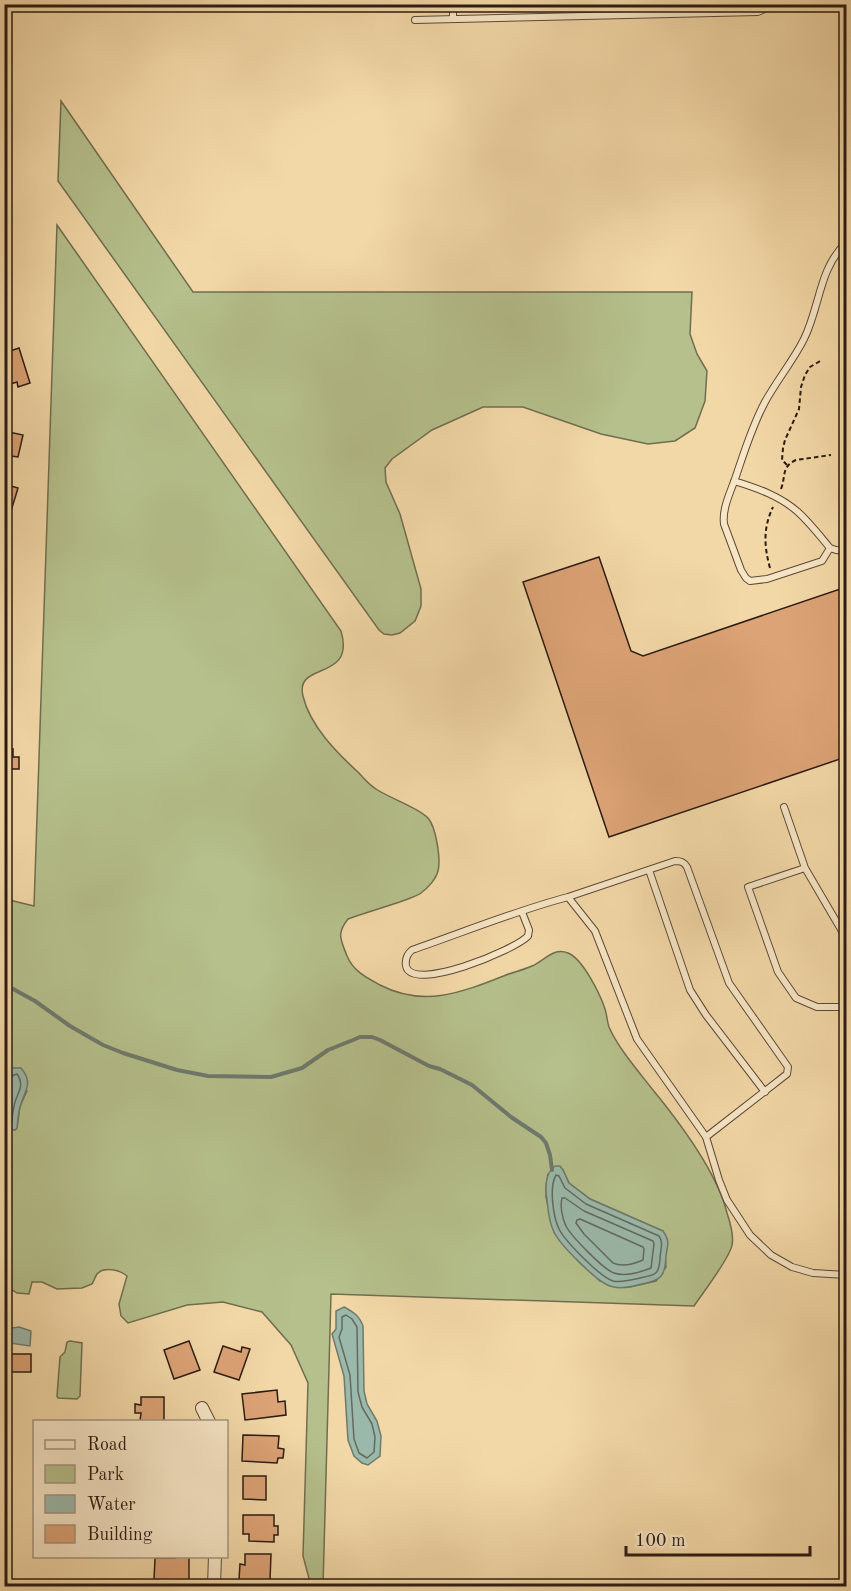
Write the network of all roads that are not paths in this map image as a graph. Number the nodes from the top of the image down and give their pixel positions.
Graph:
1 (453, 4) edge
2 (758, 4) edge
3 (776, 4) edge
4 (758, 12) junction
5 (453, 19) junction
6 (415, 20) dead end
7 (846, 243) edge
8 (734, 481) junction
9 (830, 548) junction
10 (846, 551) edge
11 (784, 807) dead end
12 (805, 868) junction
13 (649, 870) junction
14 (568, 897) junction
15 (522, 912) junction
16 (846, 938) edge
17 (846, 1007) edge
18 (765, 1092) junction
19 (706, 1137) junction
20 (846, 1275) edge
21 (202, 1408) dead end
22 (208, 1420) edge
23 (215, 1558) edge
24 (214, 1587) edge

1 - 5 lane
2 - 4 lane
3 - 4 lane
4 - 5 lane
5 - 6 lane
7 - 8 lane
8 - 9 lane
8 - 9 lane
9 - 10 lane
11 - 12 lane
12 - 16 lane
12 - 17 lane
13 - 14 lane
13 - 18 lane
13 - 18 lane
14 - 15 lane
14 - 19 lane
15 - 15 lane
18 - 19 lane
19 - 20 lane
21 - 22 street
23 - 24 street

